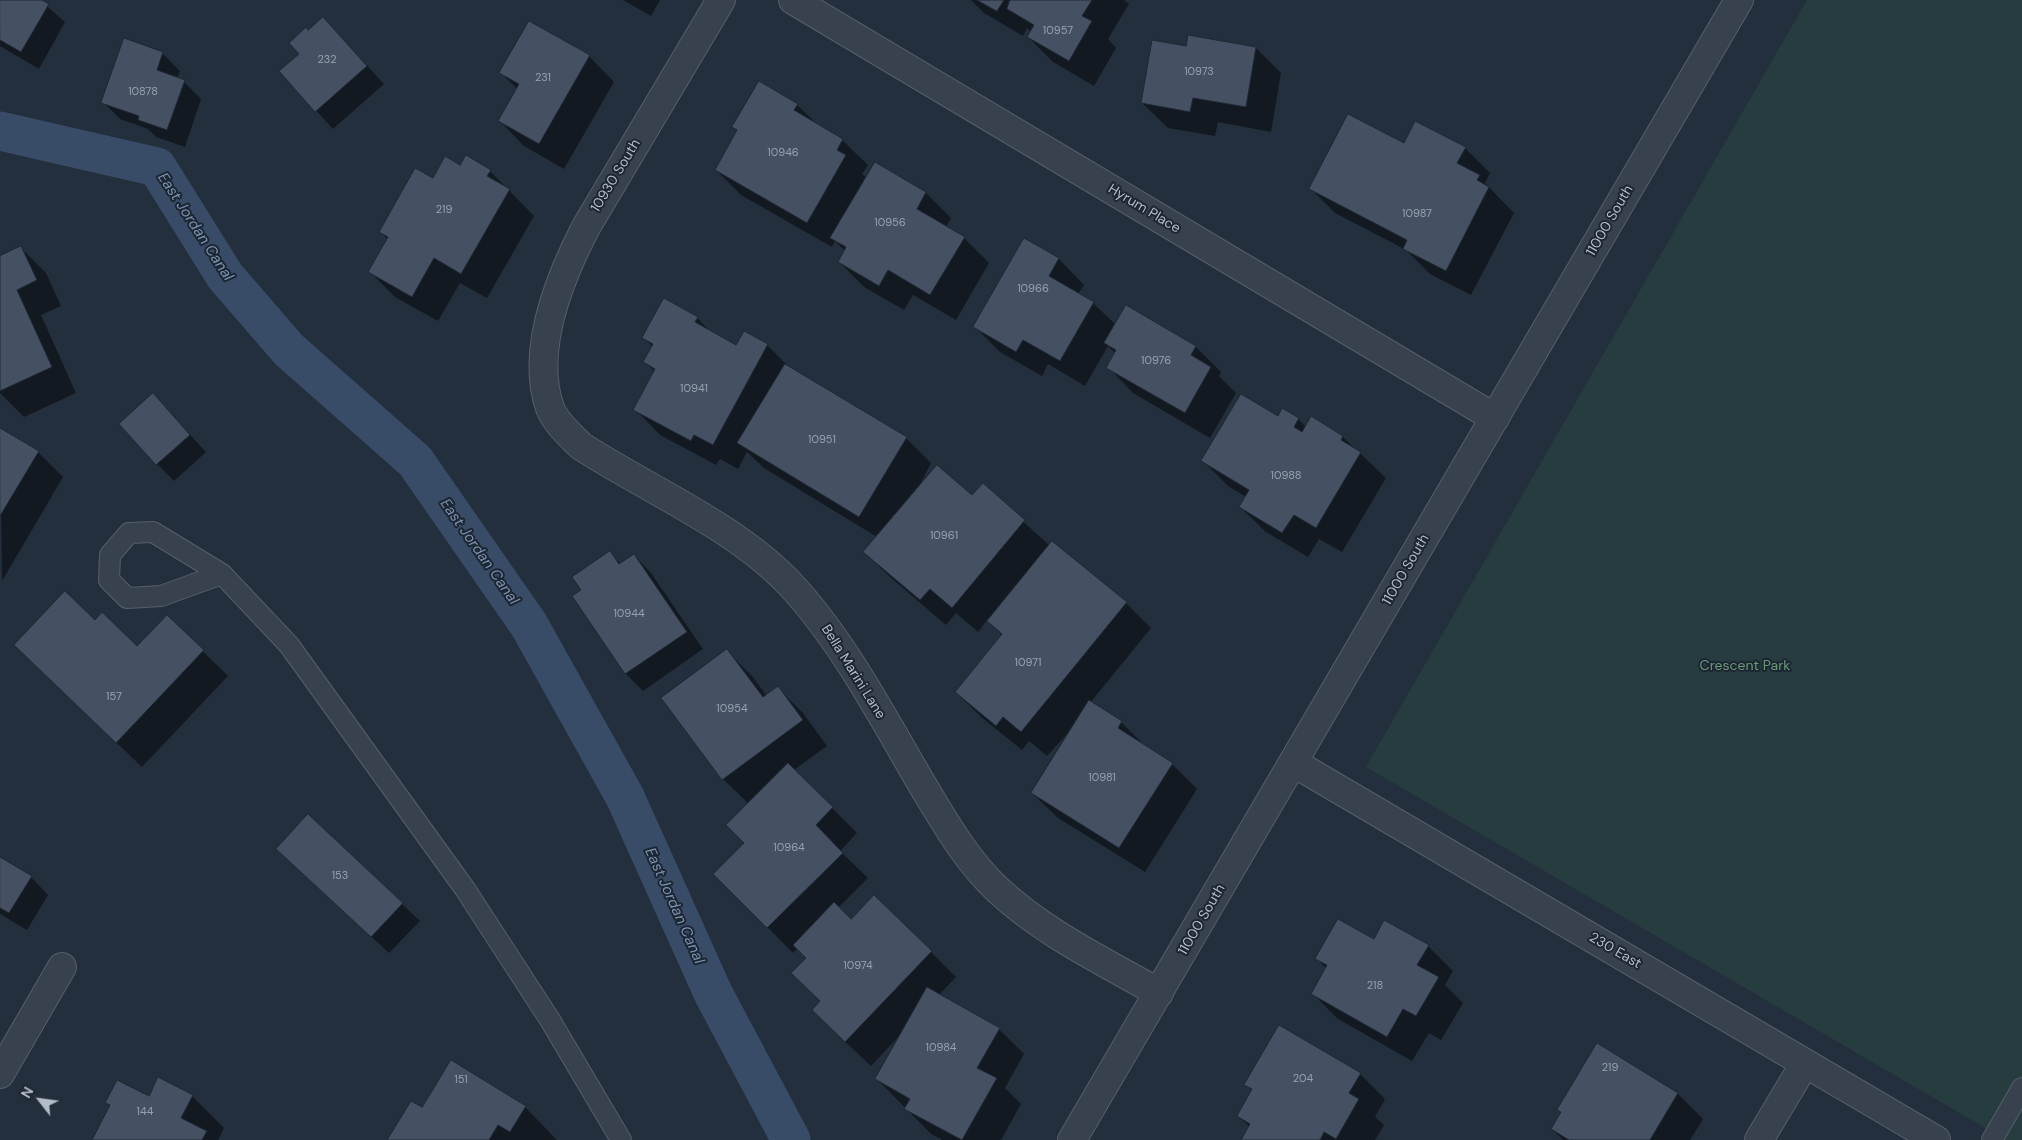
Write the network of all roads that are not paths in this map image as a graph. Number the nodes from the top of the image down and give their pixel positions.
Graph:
1 (721, 0) edge
2 (793, 0) edge
3 (1739, 0) edge
4 (545, 364) joint
5 (1495, 418) junction
6 (222, 574) junction
7 (1294, 763) junction
8 (62, 967) dead end
9 (1160, 993) junction
10 (1805, 1063) junction
11 (0, 1074) edge
12 (2022, 1088) edge
13 (621, 1140) edge
14 (1072, 1140) edge
15 (1759, 1140) edge
16 (1936, 1140) edge
17 (1992, 1140) edge

1 - 4 street, 10930 South
2 - 5 street, Hyrum Place
3 - 5 street, 11000 South
4 - 9 street, Bella Marini Lane
5 - 7 street, 11000 South
6 - 6 lane
6 - 13 lane
7 - 9 street, 11000 South
7 - 10 street, 230 East
8 - 11 street
9 - 14 street, 11000 South
10 - 15 street
10 - 16 street, 230 East
12 - 17 lane

